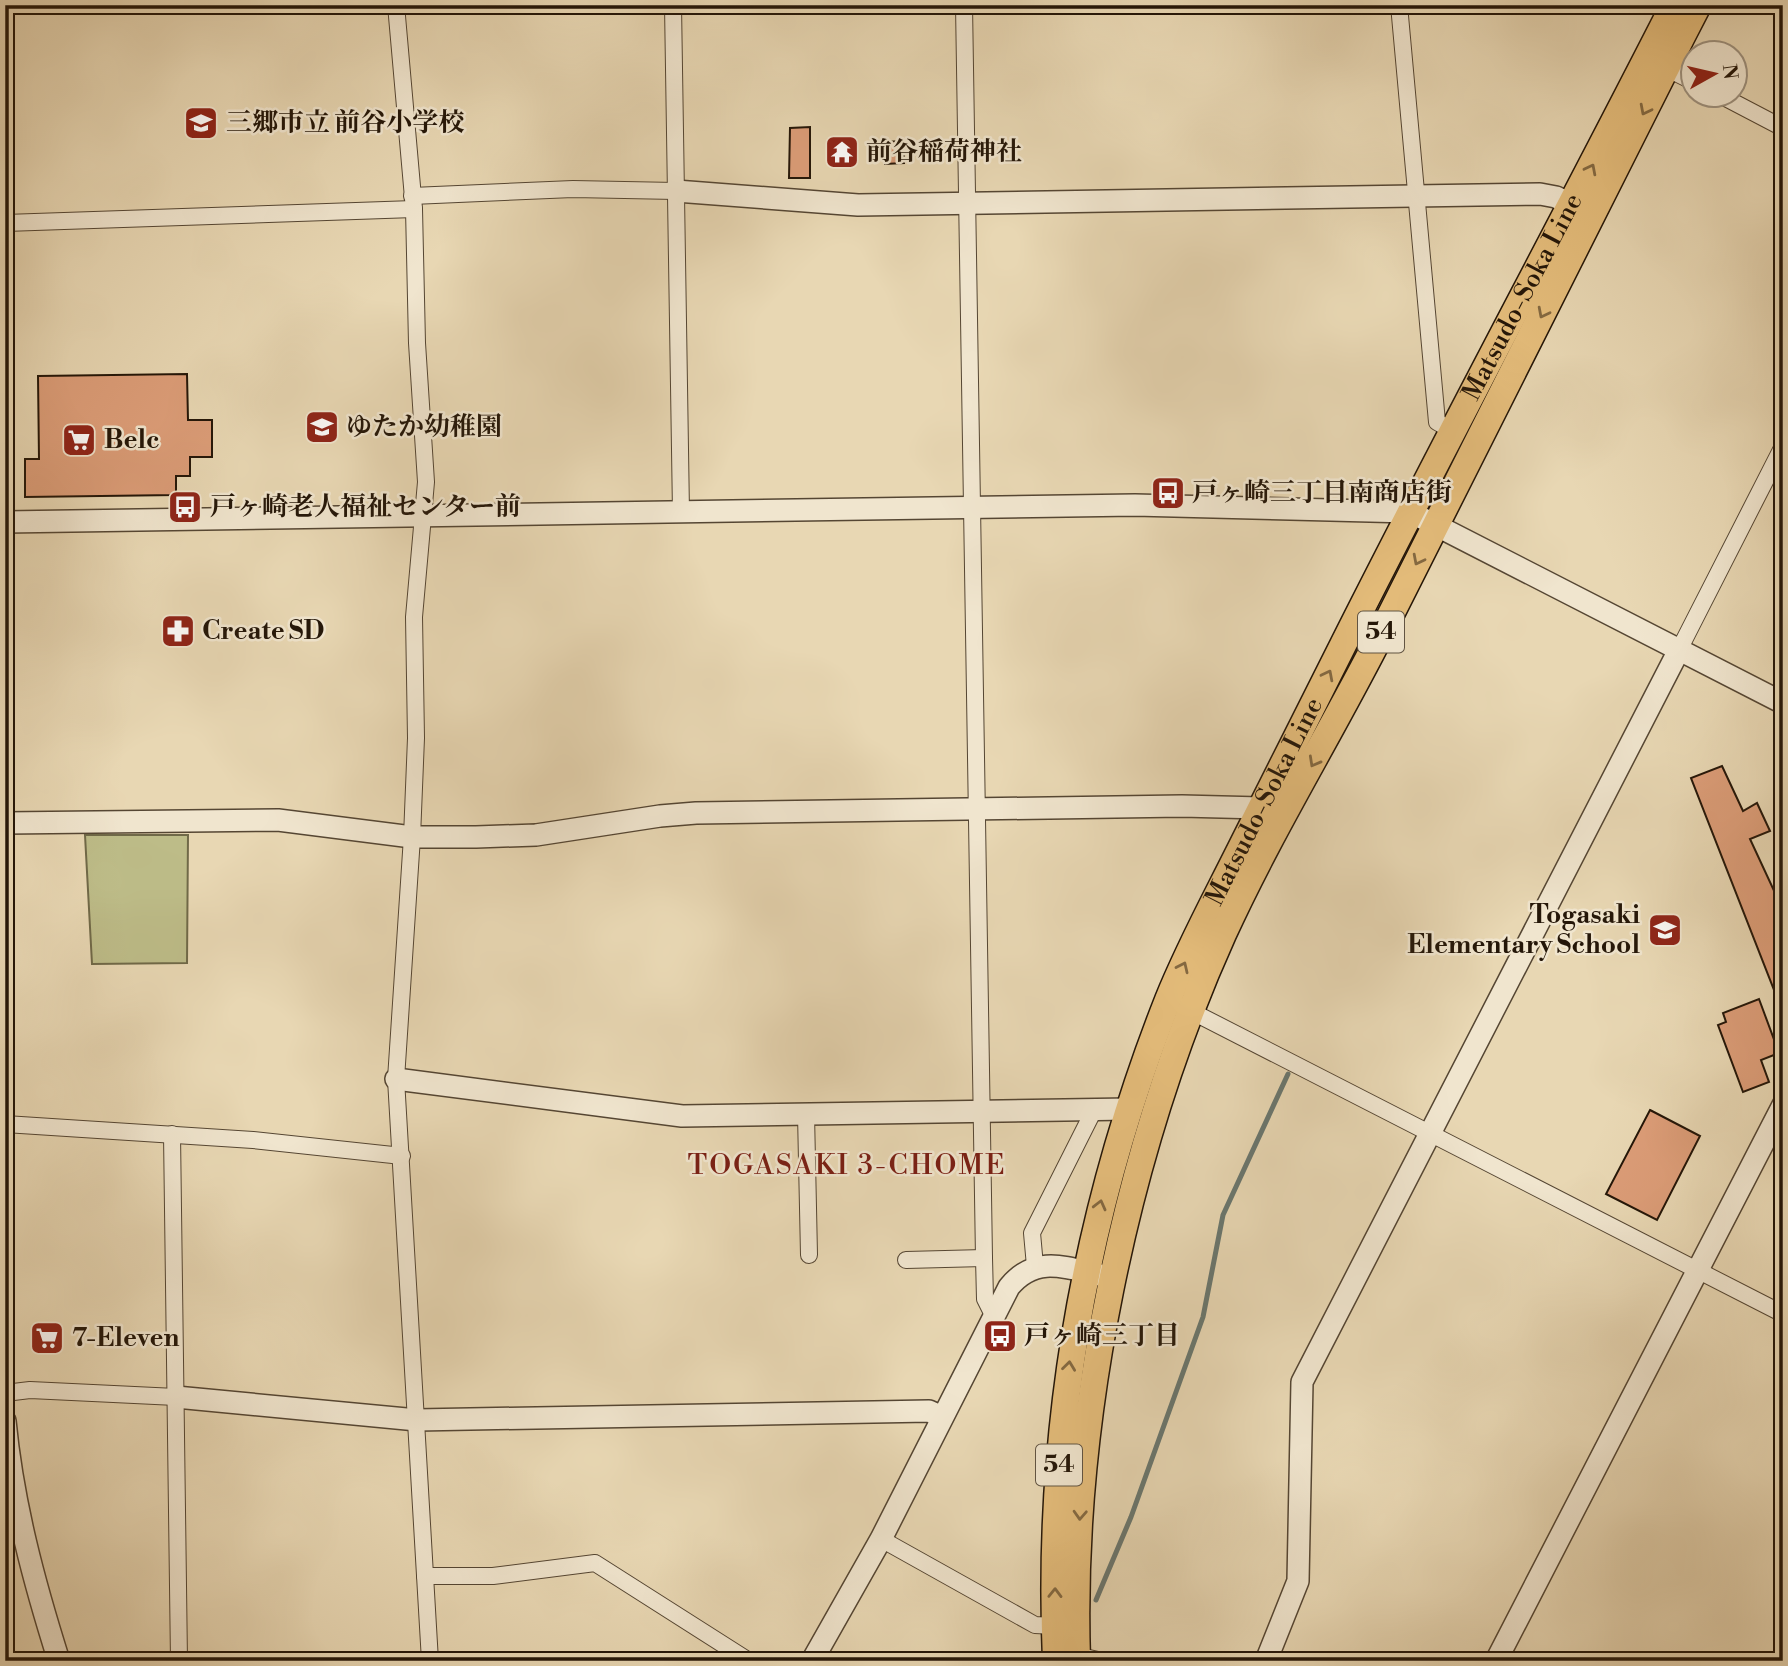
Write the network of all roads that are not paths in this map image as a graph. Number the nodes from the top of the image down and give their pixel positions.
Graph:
1 (396, 5) edge
2 (673, 5) edge
3 (964, 5) edge
4 (1399, 5) edge
5 (1674, 5) edge
6 (1698, 5) edge
7 (1666, 68) junction
8 (1680, 75) edge
9 (1745, 108) edge
10 (1783, 128) edge
11 (676, 191) junction
12 (1416, 198) junction
13 (413, 202) junction
14 (968, 204) junction
15 (1572, 205) junction
16 (5, 223) edge
17 (1451, 430) junction
18 (1783, 446) edge
19 (972, 508) junction
20 (1410, 512) junction
21 (681, 513) junction
22 (424, 516) junction
23 (5, 522) edge
24 (1436, 524) junction
25 (1679, 650) junction
26 (1783, 703) edge
27 (1261, 808) junction
28 (977, 810) junction
29 (5, 823) edge
30 (412, 837) junction
31 (1180, 1005) junction
32 (396, 1079) junction
33 (1783, 1105) edge
34 (1095, 1108) junction
35 (1129, 1109) junction
36 (982, 1111) junction
37 (806, 1114) junction
38 (5, 1124) edge
39 (1431, 1133) junction
40 (172, 1134) junction
41 (402, 1156) junction
42 (809, 1255) dead end
43 (984, 1258) junction
44 (906, 1260) dead end
45 (1035, 1266) junction
46 (1698, 1270) junction
47 (1084, 1271) junction
48 (1112, 1277) junction
49 (1783, 1314) edge
50 (994, 1317) junction
51 (5, 1393) edge
52 (176, 1398) junction
53 (942, 1417) junction
54 (417, 1420) junction
55 (5, 1421) edge
56 (881, 1539) junction
57 (425, 1576) junction
58 (1055, 1626) junction
59 (1070, 1659) edge
60 (59, 1661) edge
61 (179, 1661) edge
62 (429, 1661) edge
63 (749, 1661) edge
64 (812, 1661) edge
65 (1102, 1661) edge
66 (1266, 1661) edge
67 (1496, 1661) edge

1 - 13 street
2 - 11 street
3 - 14 street
4 - 12 street
15 -> 5 main road, Matsudo-Soka Line / 54
6 - 7 main road, Matsudo-Soka Line / 54
7 - 8 street
7 -> 24 main road, Matsudo-Soka Line / 54
9 - 10 street
11 - 13 street
11 - 14 street
11 - 21 street
12 - 14 street
12 - 15 street
12 - 17 street
13 - 16 street
13 - 22 street
14 - 19 street
15 - 17 main road, Matsudo-Soka Line / 54
17 - 20 main road, Matsudo-Soka Line / 54
18 - 25 street
19 - 20 street
19 - 21 street
19 - 28 street
20 - 24 street
27 -> 20 main road, Matsudo-Soka Line / 54
21 - 22 street
22 - 23 street
22 - 30 street
24 - 25 street
24 -> 31 main road, Matsudo-Soka Line / 54
25 - 26 street
25 - 39 street
27 - 28 street
31 -> 27 main road, Matsudo-Soka Line / 54
28 - 30 street
28 - 36 street
29 - 30 street
30 - 32 street
31 - 35 main road, Matsudo-Soka Line / 54
31 - 39 street
31 - 48 main road, Matsudo-Soka Line / 54
32 - 37 street
32 - 41 street
33 - 46 street
34 - 35 street
34 - 36 street
34 - 45 street
47 -> 35 main road, Matsudo-Soka Line / 54
36 - 37 street
36 - 43 street
37 - 42 street
38 - 40 street
39 - 46 street
39 - 66 street
40 - 41 street
40 - 52 street
41 - 54 street
43 - 44 street
43 - 50 street
45 - 47 street
45 - 50 street
46 - 49 street
46 - 67 street
47 - 48 street
58 -> 47 main road, Matsudo-Soka Line / 54
48 -> 59 main road, Matsudo-Soka Line / 54
50 - 53 street
51 - 52 street
52 - 54 street
52 - 61 street
53 - 54 street
53 - 56 street
54 - 57 street
55 - 60 street
56 - 58 street
56 - 64 street
57 - 62 street
57 - 63 street
58 - 59 main road, Matsudo-Soka Line / 54
59 - 65 street

